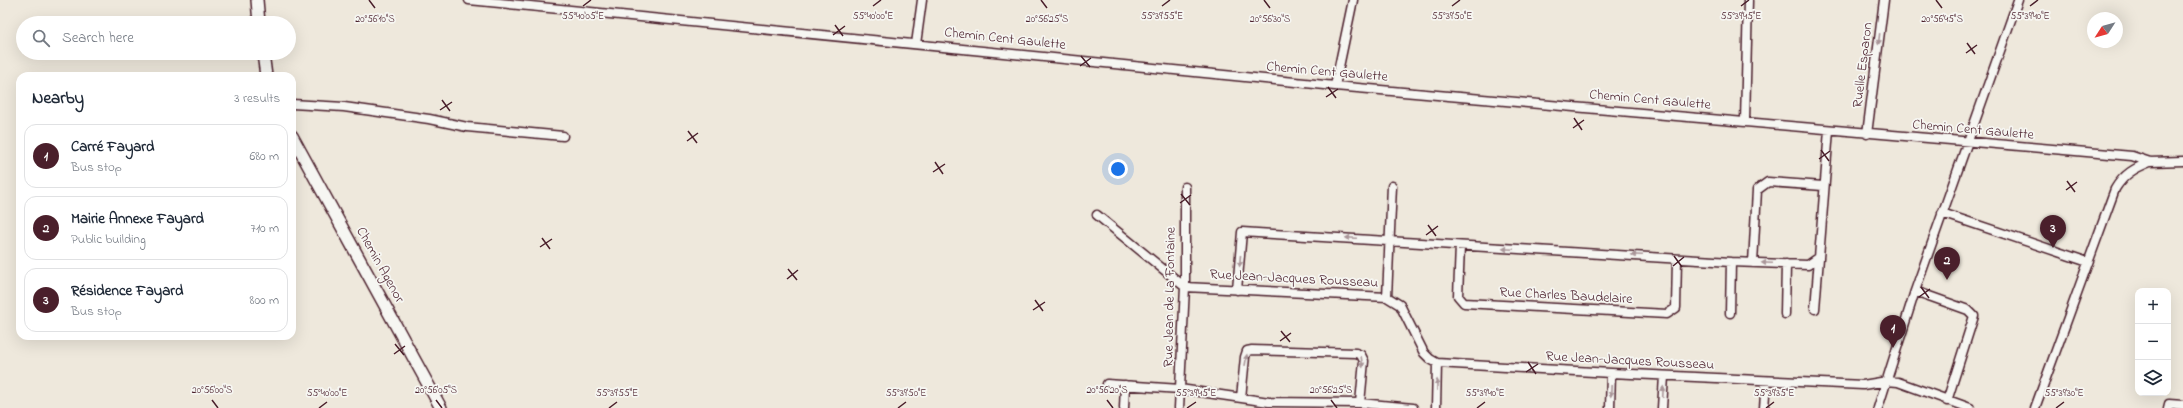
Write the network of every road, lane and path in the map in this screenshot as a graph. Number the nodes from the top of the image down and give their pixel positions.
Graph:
1 (257, 0) edge
2 (469, 0) edge
3 (922, 0) edge
4 (1353, 0) edge
5 (1748, 0) edge
6 (1884, 0) edge
7 (2018, 0) edge
8 (258, 16) edge
9 (916, 44) junction
10 (263, 60) edge
11 (265, 72) edge
12 (1335, 86) junction
13 (296, 104) edge
14 (1745, 121) junction
15 (1829, 130) junction
16 (1867, 134) junction
17 (563, 136) dead end
18 (1966, 142) junction
19 (296, 143) edge
20 (2183, 161) edge
21 (2150, 162) junction
22 (1392, 186) dead end
23 (1823, 186) junction
24 (1185, 187) dead end
25 (1942, 213) junction
26 (1097, 215) dead end
27 (1390, 240) junction
28 (1460, 246) junction
29 (1818, 258) junction
30 (1677, 259) junction
31 (1731, 262) junction
32 (1753, 262) junction
33 (2088, 262) junction
34 (1786, 264) junction
35 (1185, 287) junction
36 (1237, 290) junction
37 (1915, 291) junction
38 (1387, 297) junction
39 (1815, 309) dead end
40 (1730, 313) dead end
41 (1784, 314) dead end
42 (1437, 363) junction
43 (1611, 374) junction
44 (1664, 376) junction
45 (1766, 381) junction
46 (1887, 381) junction
47 (1107, 384) dead end
48 (1125, 385) junction
49 (1180, 389) junction
50 (1241, 398) junction
51 (1947, 401) junction
52 (1360, 403) junction
53 (2183, 405) edge
54 (441, 408) edge
55 (1124, 408) edge
56 (1179, 408) edge
57 (1412, 408) edge
58 (1436, 408) edge
59 (1610, 408) edge
60 (1662, 408) edge
61 (1764, 408) edge
62 (1878, 408) edge
63 (1970, 408) edge
64 (2035, 408) edge
65 (2168, 408) edge

1 - 8 main road
2 - 9 street, Chemin Cent Gaulette
3 - 9 street
4 - 12 street
5 - 14 street
6 -> 16 street, Ruelle Esparon
7 - 18 street
9 - 12 street, Chemin Cent Gaulette
10 - 11 main road
12 - 14 street, Chemin Cent Gaulette
13 - 17 street
14 - 15 street, Chemin Cent Gaulette
15 - 16 street, Chemin Cent Gaulette
15 - 23 street
16 - 18 street, Chemin Cent Gaulette
18 - 21 street, Chemin Cent Gaulette
18 - 25 street
19 - 54 main road, Chemin Agenor
20 - 21 street, Chemin Cent Gaulette
21 - 33 street
22 - 27 street
23 - 29 street
23 - 32 street
24 - 35 street, Rue Jean de La Fontaine
25 - 33 street
25 - 37 street
26 - 35 street
27 - 28 street
27 -> 36 street
27 - 38 street
30 -> 28 street
28 - 30 street, Rue Charles Baudelaire
29 - 34 street
29 - 39 street
30 - 31 street
31 - 32 street
31 - 40 street
34 -> 32 street
33 - 64 street
34 - 41 street
35 - 36 street, Rue Jean-Jacques Rousseau
35 - 49 street, Rue Jean de La Fontaine
36 - 38 street, Rue Jean-Jacques Rousseau
37 - 46 street
37 - 51 street
38 - 42 street, Rue Jean-Jacques Rousseau
42 - 43 street, Rue Jean-Jacques Rousseau
58 -> 42 street
43 - 44 street, Rue Jean-Jacques Rousseau
43 -> 59 street
44 - 45 street, Rue Jean-Jacques Rousseau
60 -> 44 street
45 - 46 street, Rue Jean-Jacques Rousseau
45 - 61 street
46 - 51 street
46 - 62 street
47 - 48 street
48 - 49 street
48 - 55 street
49 - 50 street
49 - 56 street, Rue Jean de La Fontaine
50 - 52 street
50 -> 52 street
51 - 63 street
52 - 57 street
53 - 65 street

